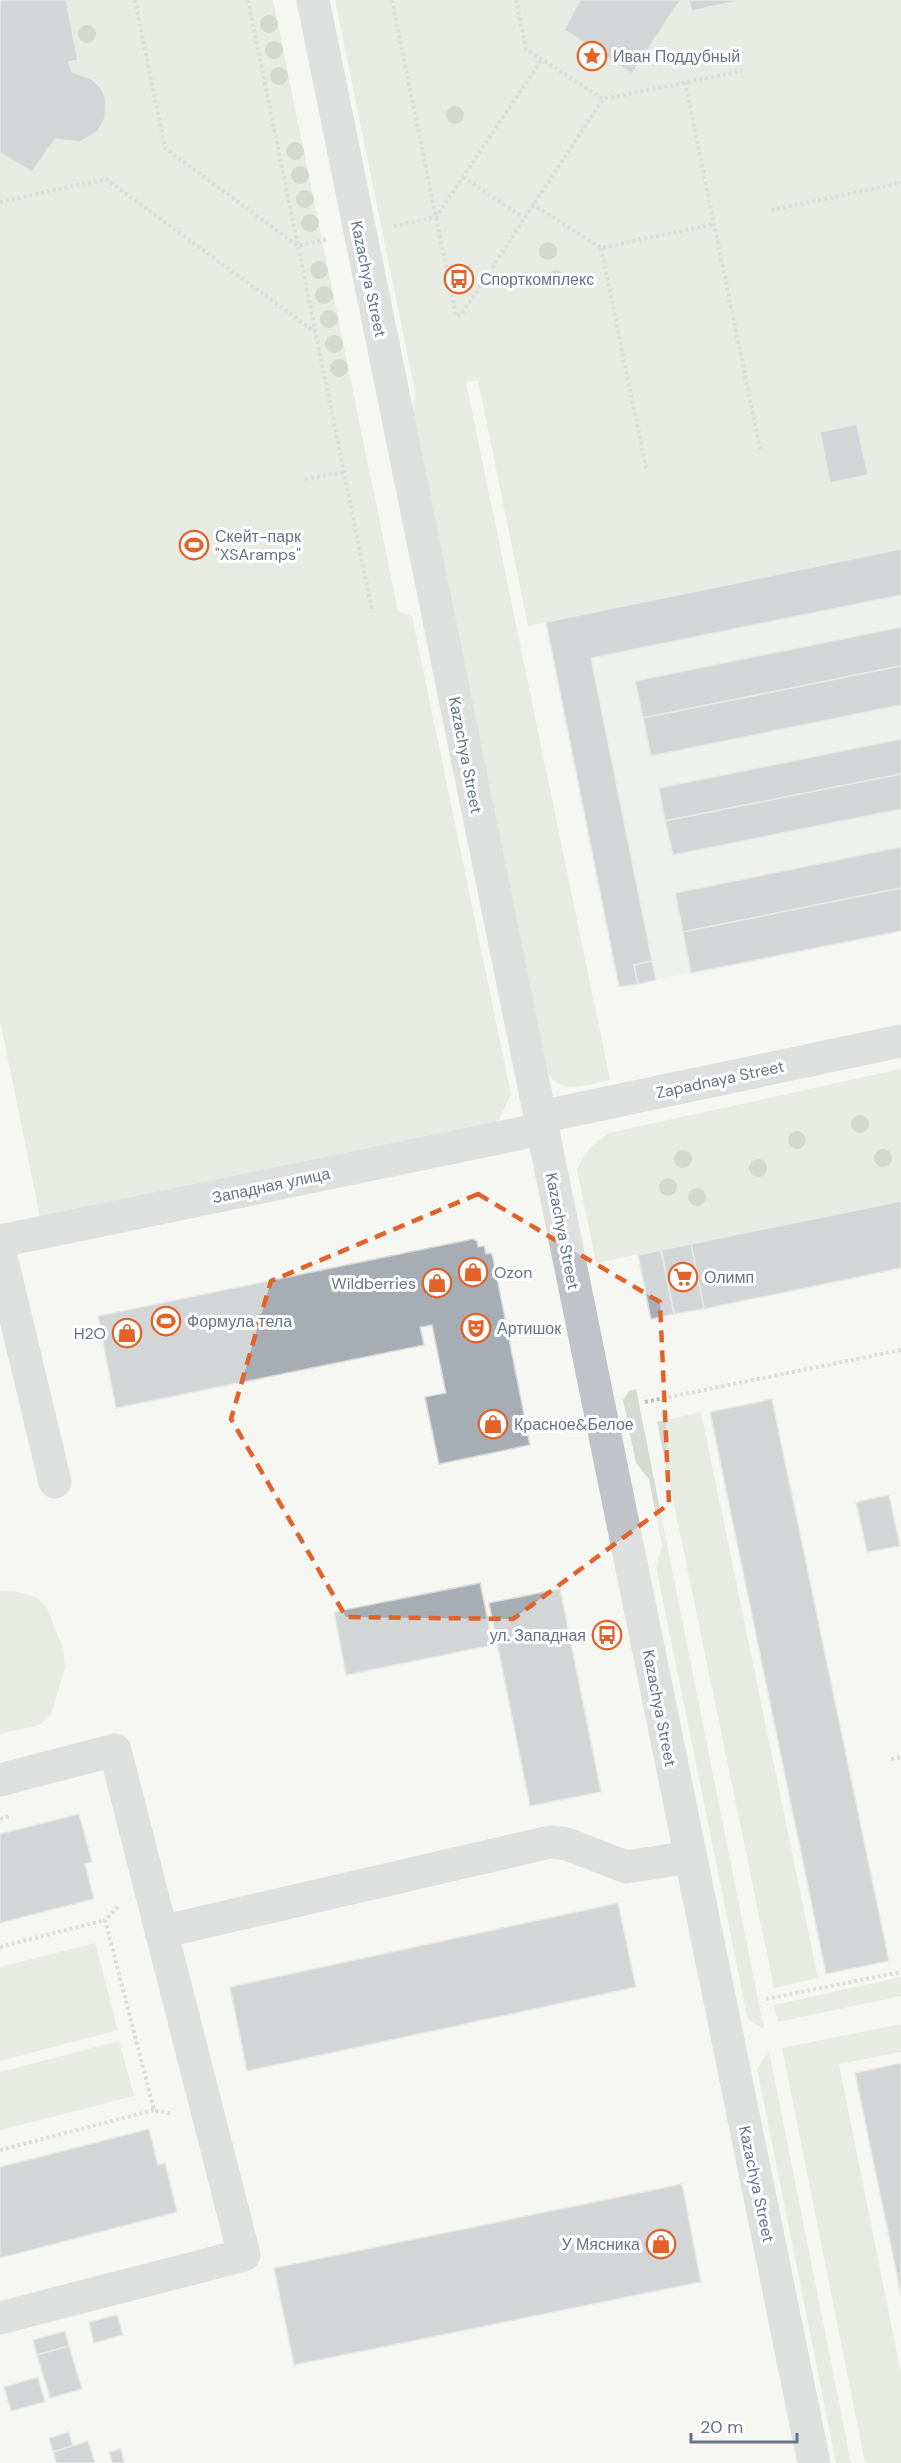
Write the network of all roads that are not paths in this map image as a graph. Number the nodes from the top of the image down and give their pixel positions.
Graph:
1 (313, 0) edge
2 (901, 1041) edge
3 (541, 1123) junction
4 (0, 1241) edge
5 (0, 1252) edge
6 (55, 1482) dead end
7 (0, 1780) edge
8 (690, 1857) junction
9 (161, 1932) junction
10 (0, 2318) edge
11 (814, 2463) edge

1 - 3 street, Kazachya Street
2 - 3 street, Zapadnaya Street
3 - 4 street, Западная улица
3 - 8 street, Kazachya Street
5 - 6 street
7 - 9 street
8 - 9 street
8 - 11 street, Kazachya Street
9 - 10 street

